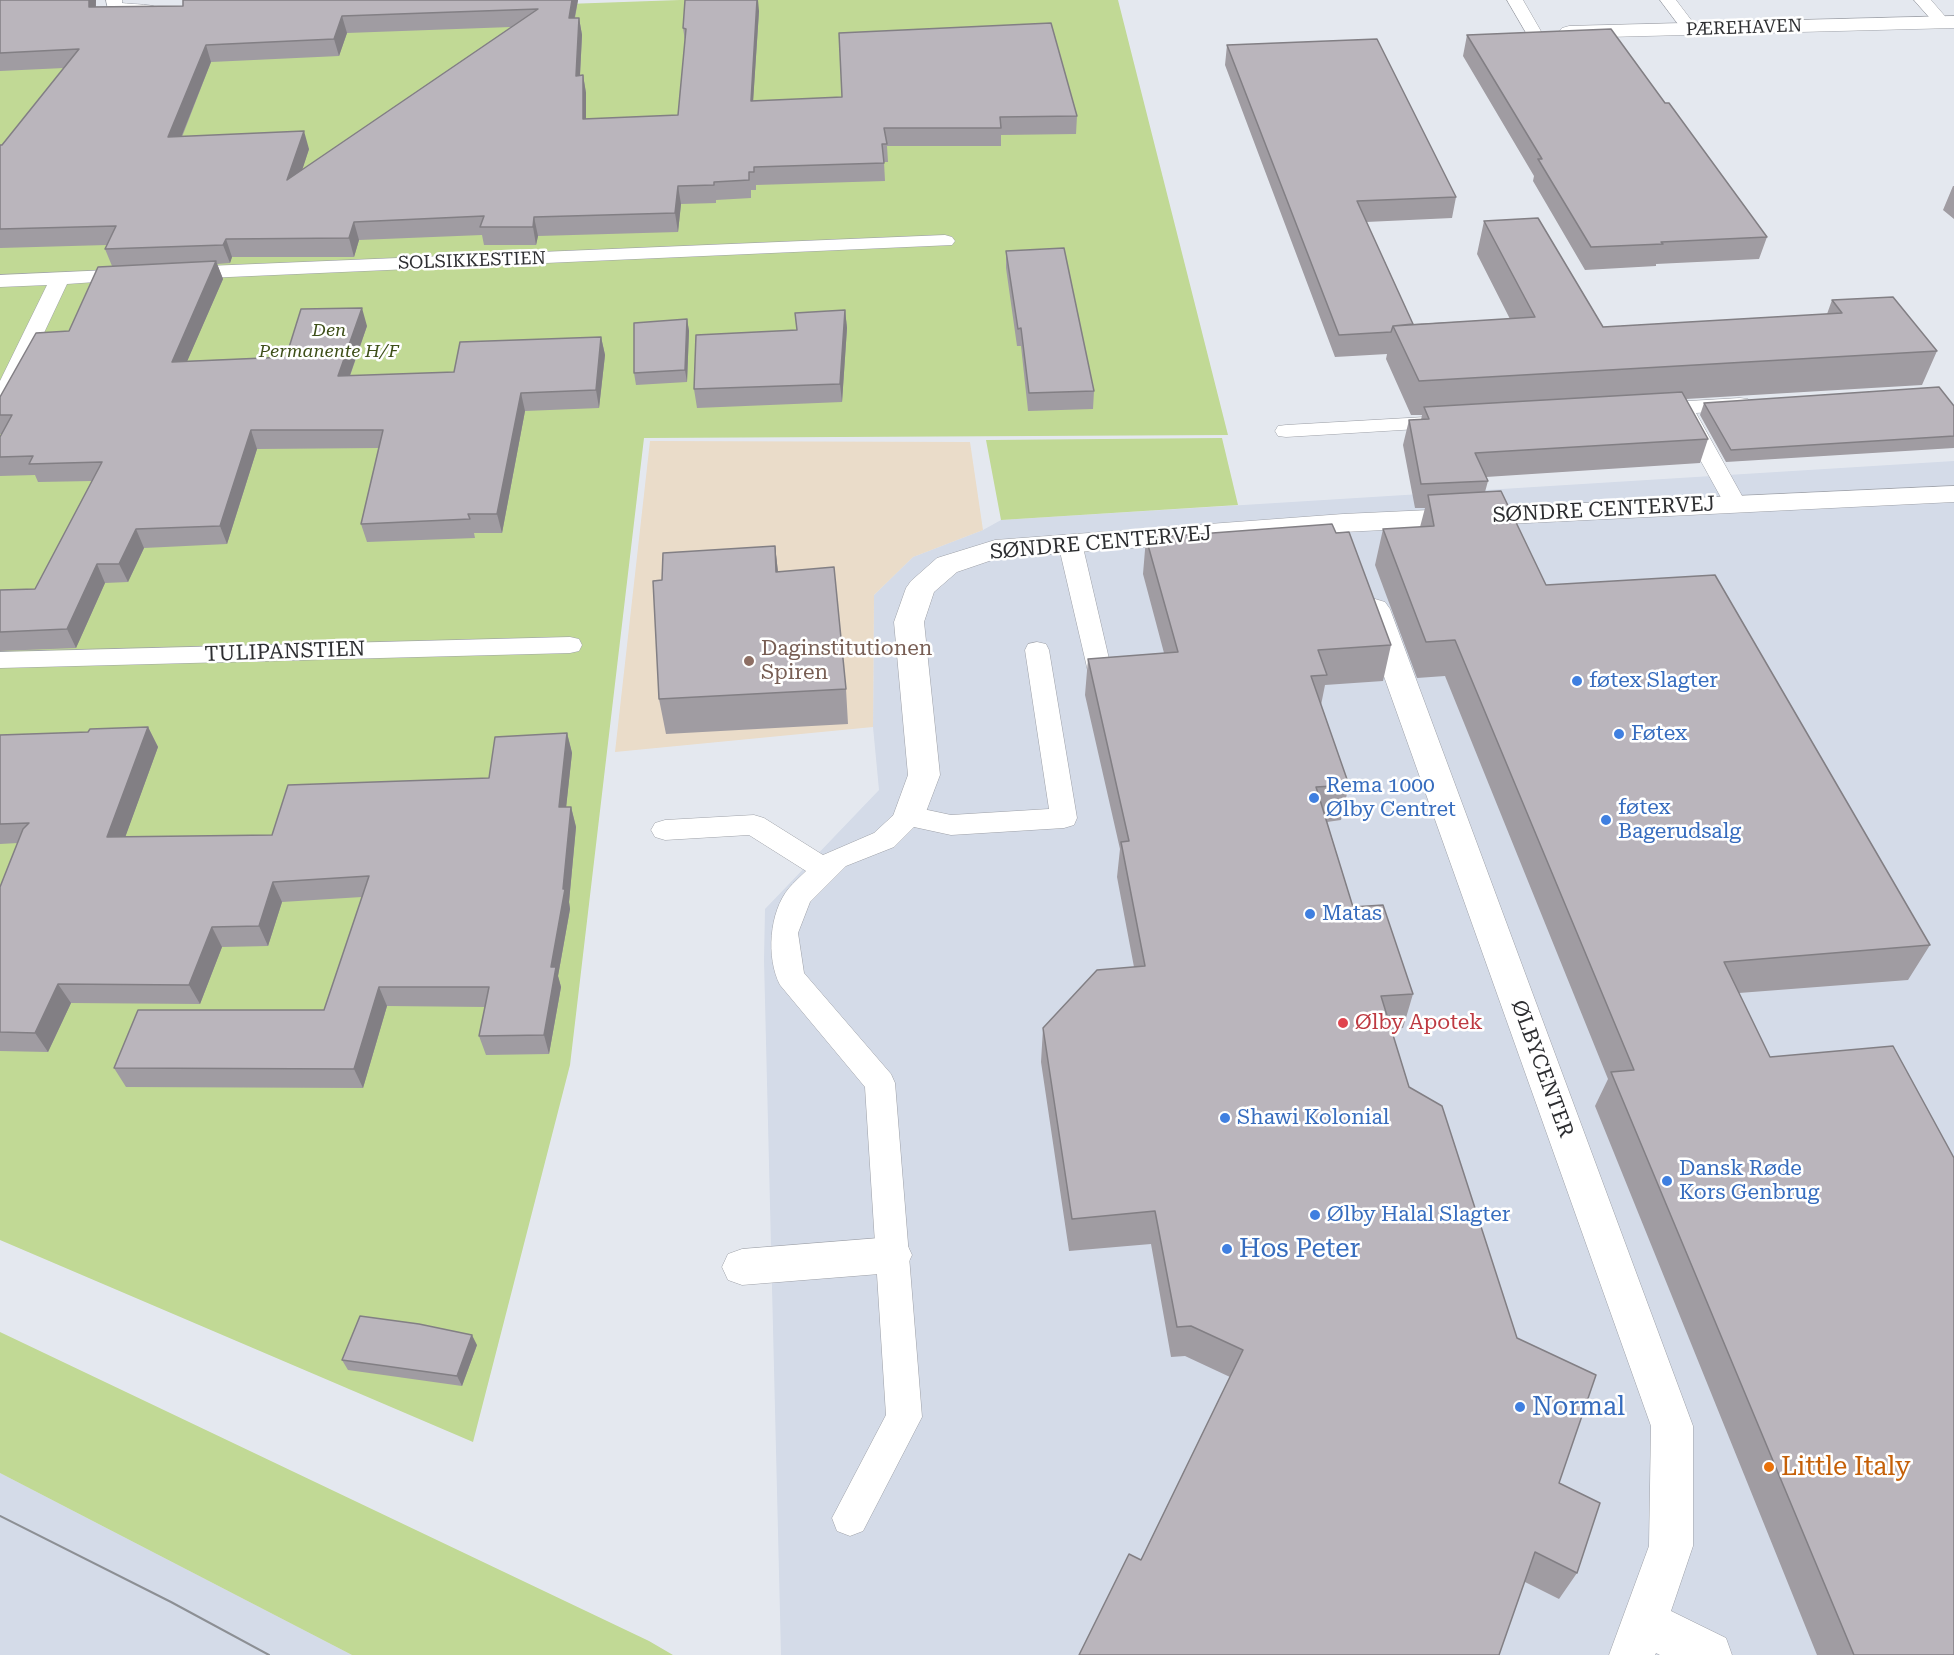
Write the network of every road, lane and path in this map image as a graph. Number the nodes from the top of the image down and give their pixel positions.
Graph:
1 (114, 0) edge
2 (1515, 0) edge
3 (1668, 0) edge
4 (1922, 0) edge
5 (172, 10) edge
6 (1948, 22) edge
7 (1690, 29) junction
8 (1534, 33) joint
9 (945, 242) dead end
10 (60, 278) junction
11 (0, 280) edge
12 (1765, 402) edge
13 (0, 403) edge
14 (1682, 407) junction
15 (1636, 410) edge
16 (1461, 421) edge
17 (1286, 431) dead end
18 (1954, 495) edge
19 (1735, 503) junction
20 (1343, 523) junction
21 (1070, 543) junction
22 (570, 645) dead end
23 (1037, 650) dead end
24 (0, 660) edge
25 (1101, 675) edge
26 (909, 816) junction
27 (665, 830) dead end
28 (825, 870) junction
29 (892, 1255) junction
30 (742, 1267) dead end
31 (850, 1518) dead end
32 (1638, 1639) edge
33 (1709, 1655) edge

1 - 5 lane
2 - 8 lane
3 - 7 lane
4 - 6 lane
6 - 7 street, PÆREHAVEN
7 - 8 street, PÆREHAVEN
9 - 10 lane, SOLSIKKESTIEN
10 - 11 lane, SOLSIKKESTIEN
10 - 13 lane
12 - 14 lane
14 - 15 lane
14 - 19 lane, SØNDRE CENTERVEJ
16 - 17 lane
18 - 19 street, SØNDRE CENTERVEJ
19 - 20 street, SØNDRE CENTERVEJ
20 - 21 street, SØNDRE CENTERVEJ
20 - 32 street, ØLBYCENTER
21 - 25 lane
21 - 26 street, SØNDRE CENTERVEJ
22 - 24 lane, TULIPANSTIEN
23 - 26 lane
26 - 28 lane, SØNDRE CENTERVEJ
27 - 28 lane
28 - 29 lane, SØNDRE CENTERVEJ
29 - 30 street
29 - 31 lane, SØNDRE CENTERVEJ
32 - 33 street, ØLBYCENTER

